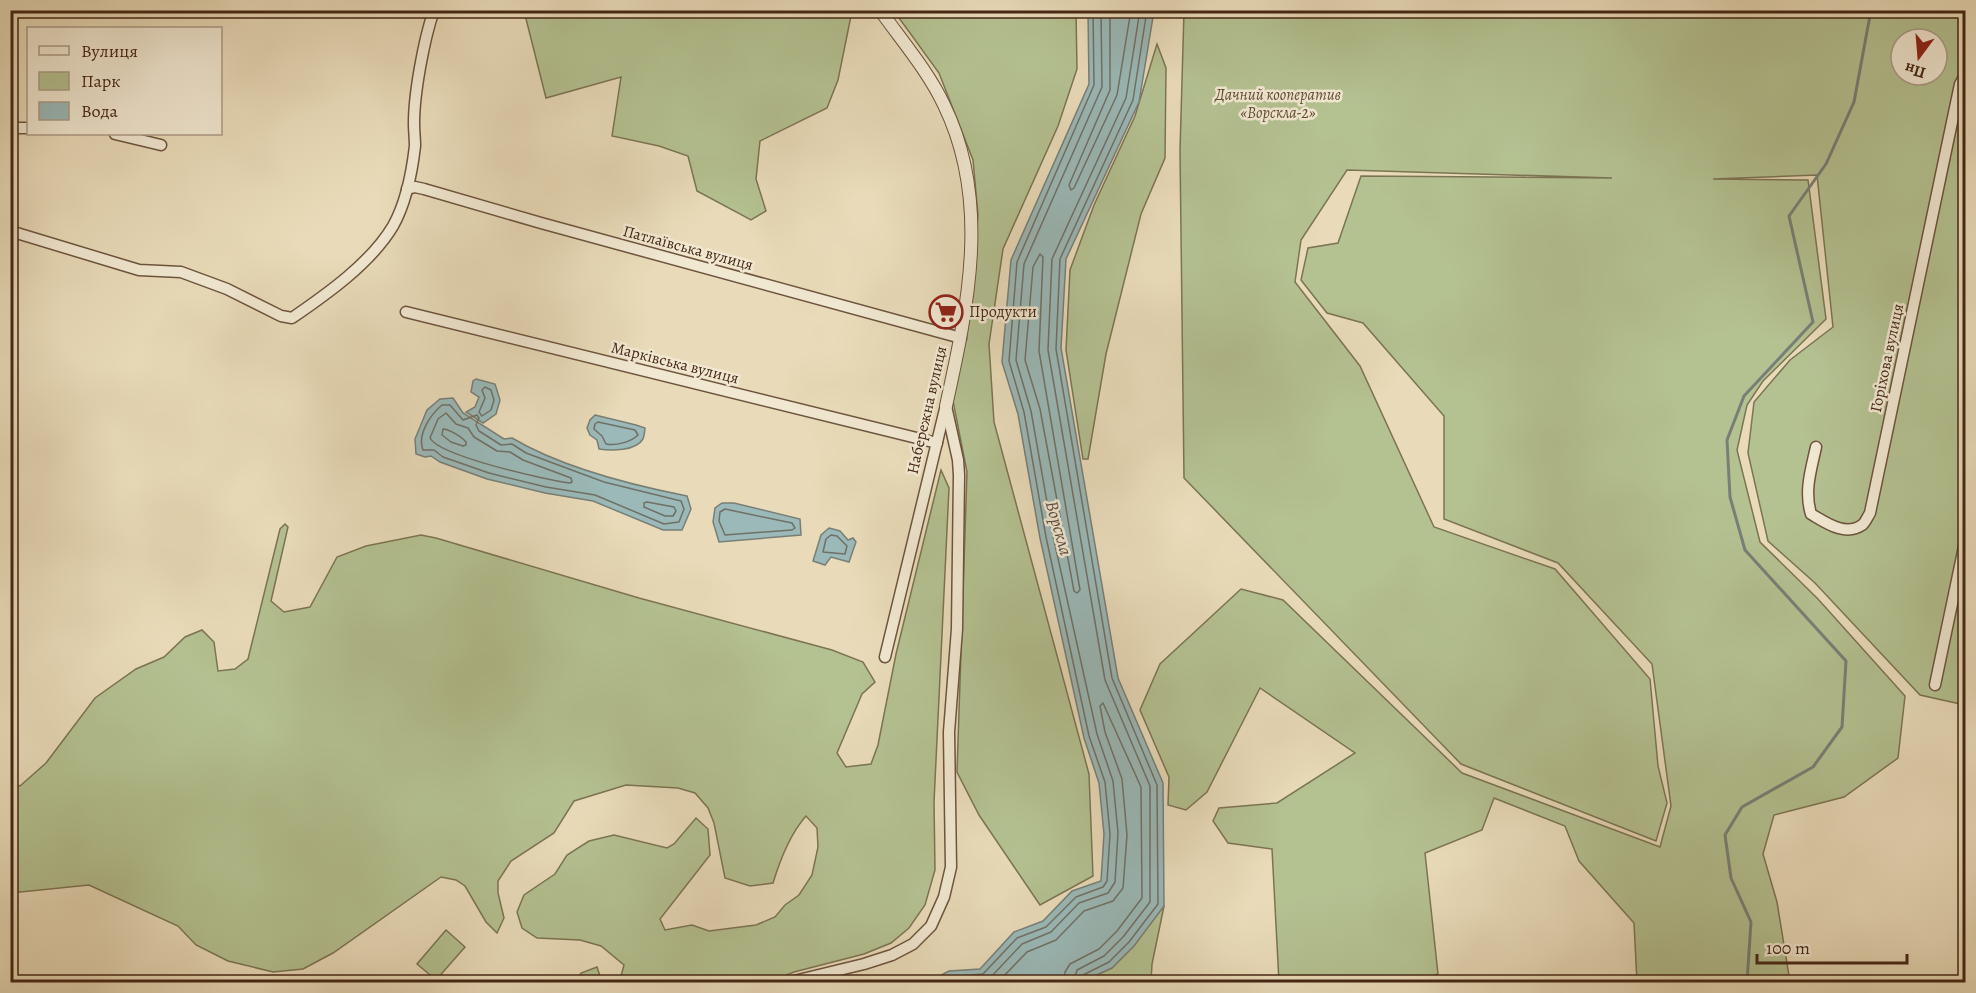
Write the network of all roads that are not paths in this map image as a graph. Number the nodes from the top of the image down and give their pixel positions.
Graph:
1 (23, 10) edge
2 (434, 10) edge
3 (880, 10) edge
4 (10, 15) edge
5 (1965, 74) edge
6 (10, 128) edge
7 (27, 128) edge
8 (119, 135) edge
9 (161, 145) dead end
10 (407, 189) junction
11 (10, 231) edge
12 (406, 312) dead end
13 (961, 338) junction
14 (946, 406) junction
15 (937, 443) junction
16 (1816, 447) dead end
17 (1965, 537) edge
18 (885, 657) dead end
19 (1935, 685) dead end
20 (790, 982) edge

1 - 4 street
2 - 10 street
3 - 13 street, Набережна вулиця
5 - 16 street, Горіхова вулиця
6 - 7 street
8 - 9 street
10 - 11 street
10 - 13 street, Патлаївська вулиця
12 - 15 street, Марківська вулиця
13 - 14 street, Набережна вулиця
14 - 15 street, Набережна вулиця
14 - 20 street
15 - 18 street, Набережна вулиця
17 - 19 street

